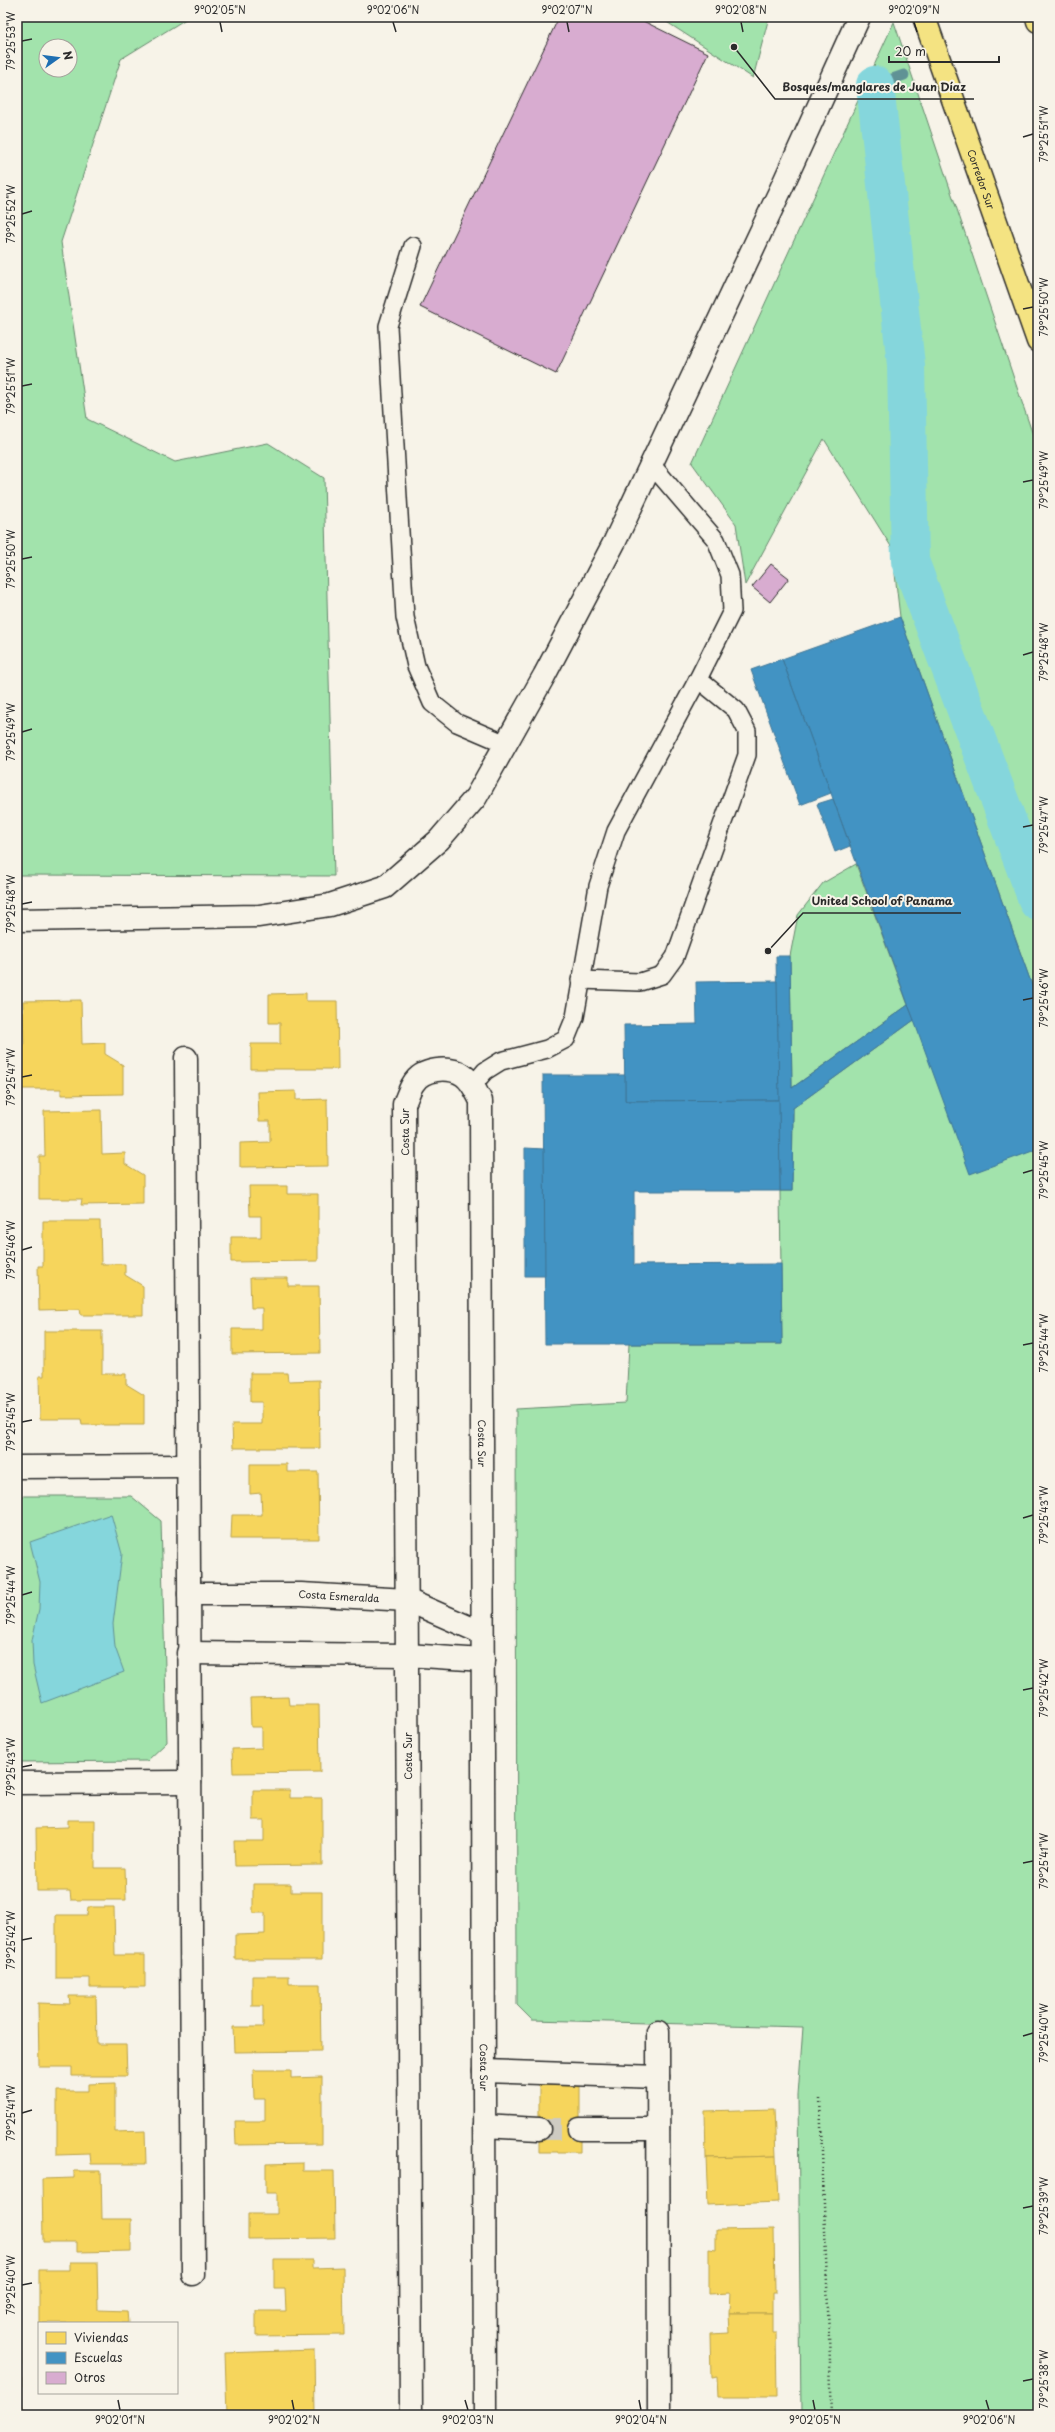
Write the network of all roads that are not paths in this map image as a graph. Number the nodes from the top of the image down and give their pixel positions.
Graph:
1 (859, 17) edge
2 (924, 17) edge
3 (1037, 17) edge
4 (1038, 21) edge
5 (413, 246) dead end
6 (1038, 341) edge
7 (651, 464) junction
8 (698, 679) junction
9 (506, 744) junction
10 (17, 920) edge
11 (580, 980) junction
12 (186, 1058) dead end
13 (473, 1085) junction
14 (188, 1466) junction
15 (17, 1468) edge
16 (189, 1594) junction
17 (407, 1600) junction
18 (482, 1634) junction
19 (188, 1653) junction
20 (407, 1655) junction
21 (483, 1660) junction
22 (190, 1782) junction
23 (17, 1783) edge
24 (658, 2032) dead end
25 (484, 2071) junction
26 (658, 2078) junction
27 (484, 2126) junction
28 (658, 2128) junction
29 (539, 2129) tunnel mouth
30 (580, 2129) tunnel mouth
31 (193, 2274) dead end
32 (411, 2415) edge
33 (485, 2415) edge
34 (659, 2415) edge

1 - 7 street
2 - 6 highway, Corredor Sur
3 - 4 highway
5 - 9 lane
7 - 8 lane
7 - 9 street
8 - 11 lane
8 - 11 lane
9 - 10 street
11 - 13 lane
12 - 14 street
13 - 17 street, Costa Sur
13 - 18 street, Costa Sur
14 - 15 street
14 - 16 street
16 - 17 street, Costa Esmeralda
16 - 19 street
17 - 18 street, Costa Esmeralda
17 - 20 street, Costa Sur
18 - 21 street, Costa Sur
19 - 20 street
19 - 22 street
20 - 21 street
20 - 32 street, Costa Sur
21 - 25 street, Costa Sur
22 - 23 street
22 - 31 street
24 - 26 street
25 - 26 street
25 - 27 street, Costa Sur
26 - 28 street
27 - 29 street
27 - 33 street, Costa Sur
28 - 30 street
28 - 34 street

